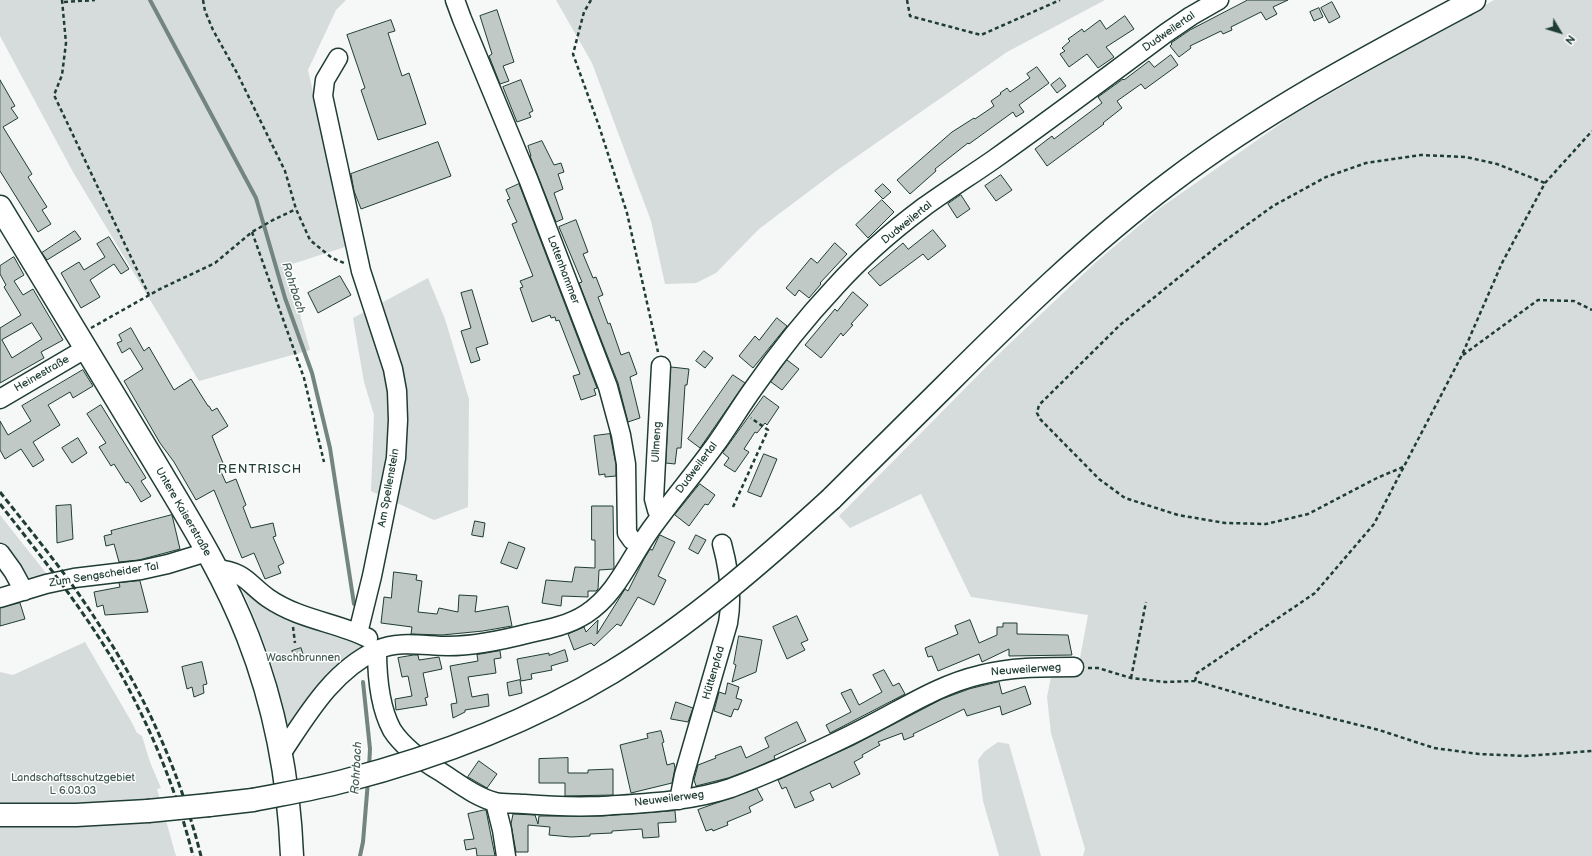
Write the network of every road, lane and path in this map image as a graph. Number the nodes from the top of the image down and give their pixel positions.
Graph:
1 (95, 0) edge
2 (203, 0) edge
3 (455, 0) edge
4 (591, 0) edge
5 (907, 0) edge
6 (1060, 0) edge
7 (1220, 0) edge
8 (1474, 0) edge
9 (63, 1) edge
10 (338, 58) dead end
11 (1592, 131) edge
12 (1545, 183) junction
13 (0, 207) edge
14 (296, 209) junction
15 (252, 232) junction
16 (362, 271) junction
17 (149, 295) junction
18 (1592, 310) edge
19 (81, 343) junction
20 (1462, 355) junction
21 (661, 366) joint
22 (0, 399) edge
23 (739, 409) junction
24 (324, 462) dead end
25 (1404, 467) junction
26 (733, 507) dead end
27 (660, 516) junction
28 (722, 544) dead end
29 (639, 545) junction
30 (0, 553) edge
31 (212, 560) junction
32 (24, 591) junction
33 (0, 598) edge
34 (1146, 602) dead end
35 (358, 633) junction
36 (377, 650) junction
37 (1074, 667) joint
38 (1131, 678) junction
39 (1195, 681) junction
40 (1592, 751) edge
41 (281, 754) junction
42 (679, 800) junction
43 (496, 802) junction
44 (0, 815) edge
45 (292, 851) edge
46 (506, 856) edge

1 - 9 path
2 - 14 path
3 - 29 street, Lottenhammer
4 - 21 path
5 - 6 path
7 - 23 street, Dudweilertal
8 - 44 main road, bridge
9 - 17 path
10 - 16 street, Am Spellenstein
11 - 12 path
12 - 20 path
12 - 25 path
13 - 19 main road, Untere Kaiserstraße
14 - 15 path
14 - 16 path
15 - 17 path
15 - 24 path
16 - 35 street, Am Spellenstein
17 - 19 path
18 - 20 path
19 - 22 street, Heinestraße
19 - 31 main road, Untere Kaiserstraße
20 - 25 path
21 - 27 street, Ullmeng
23 - 26 path
23 - 27 street, Dudweilertal
25 - 39 path
27 - 29 street
28 - 42 street, Hüttenpfad
29 - 36 street
30 - 32 street
31 - 32 street, Zum Sengscheider Tal
31 - 35 street
31 - 41 main road, Untere Kaiserstraße
32 - 33 street, Zum Sengscheider Tal
34 - 38 path
35 - 36 street
36 - 41 street
36 - 43 street, Neuweilerweg
37 - 38 path
37 - 42 street, Neuweilerweg
38 - 39 path
39 - 40 path
41 - 45 main road, Untere Kaiserstraße
42 - 43 street, Neuweilerweg
43 - 46 street

